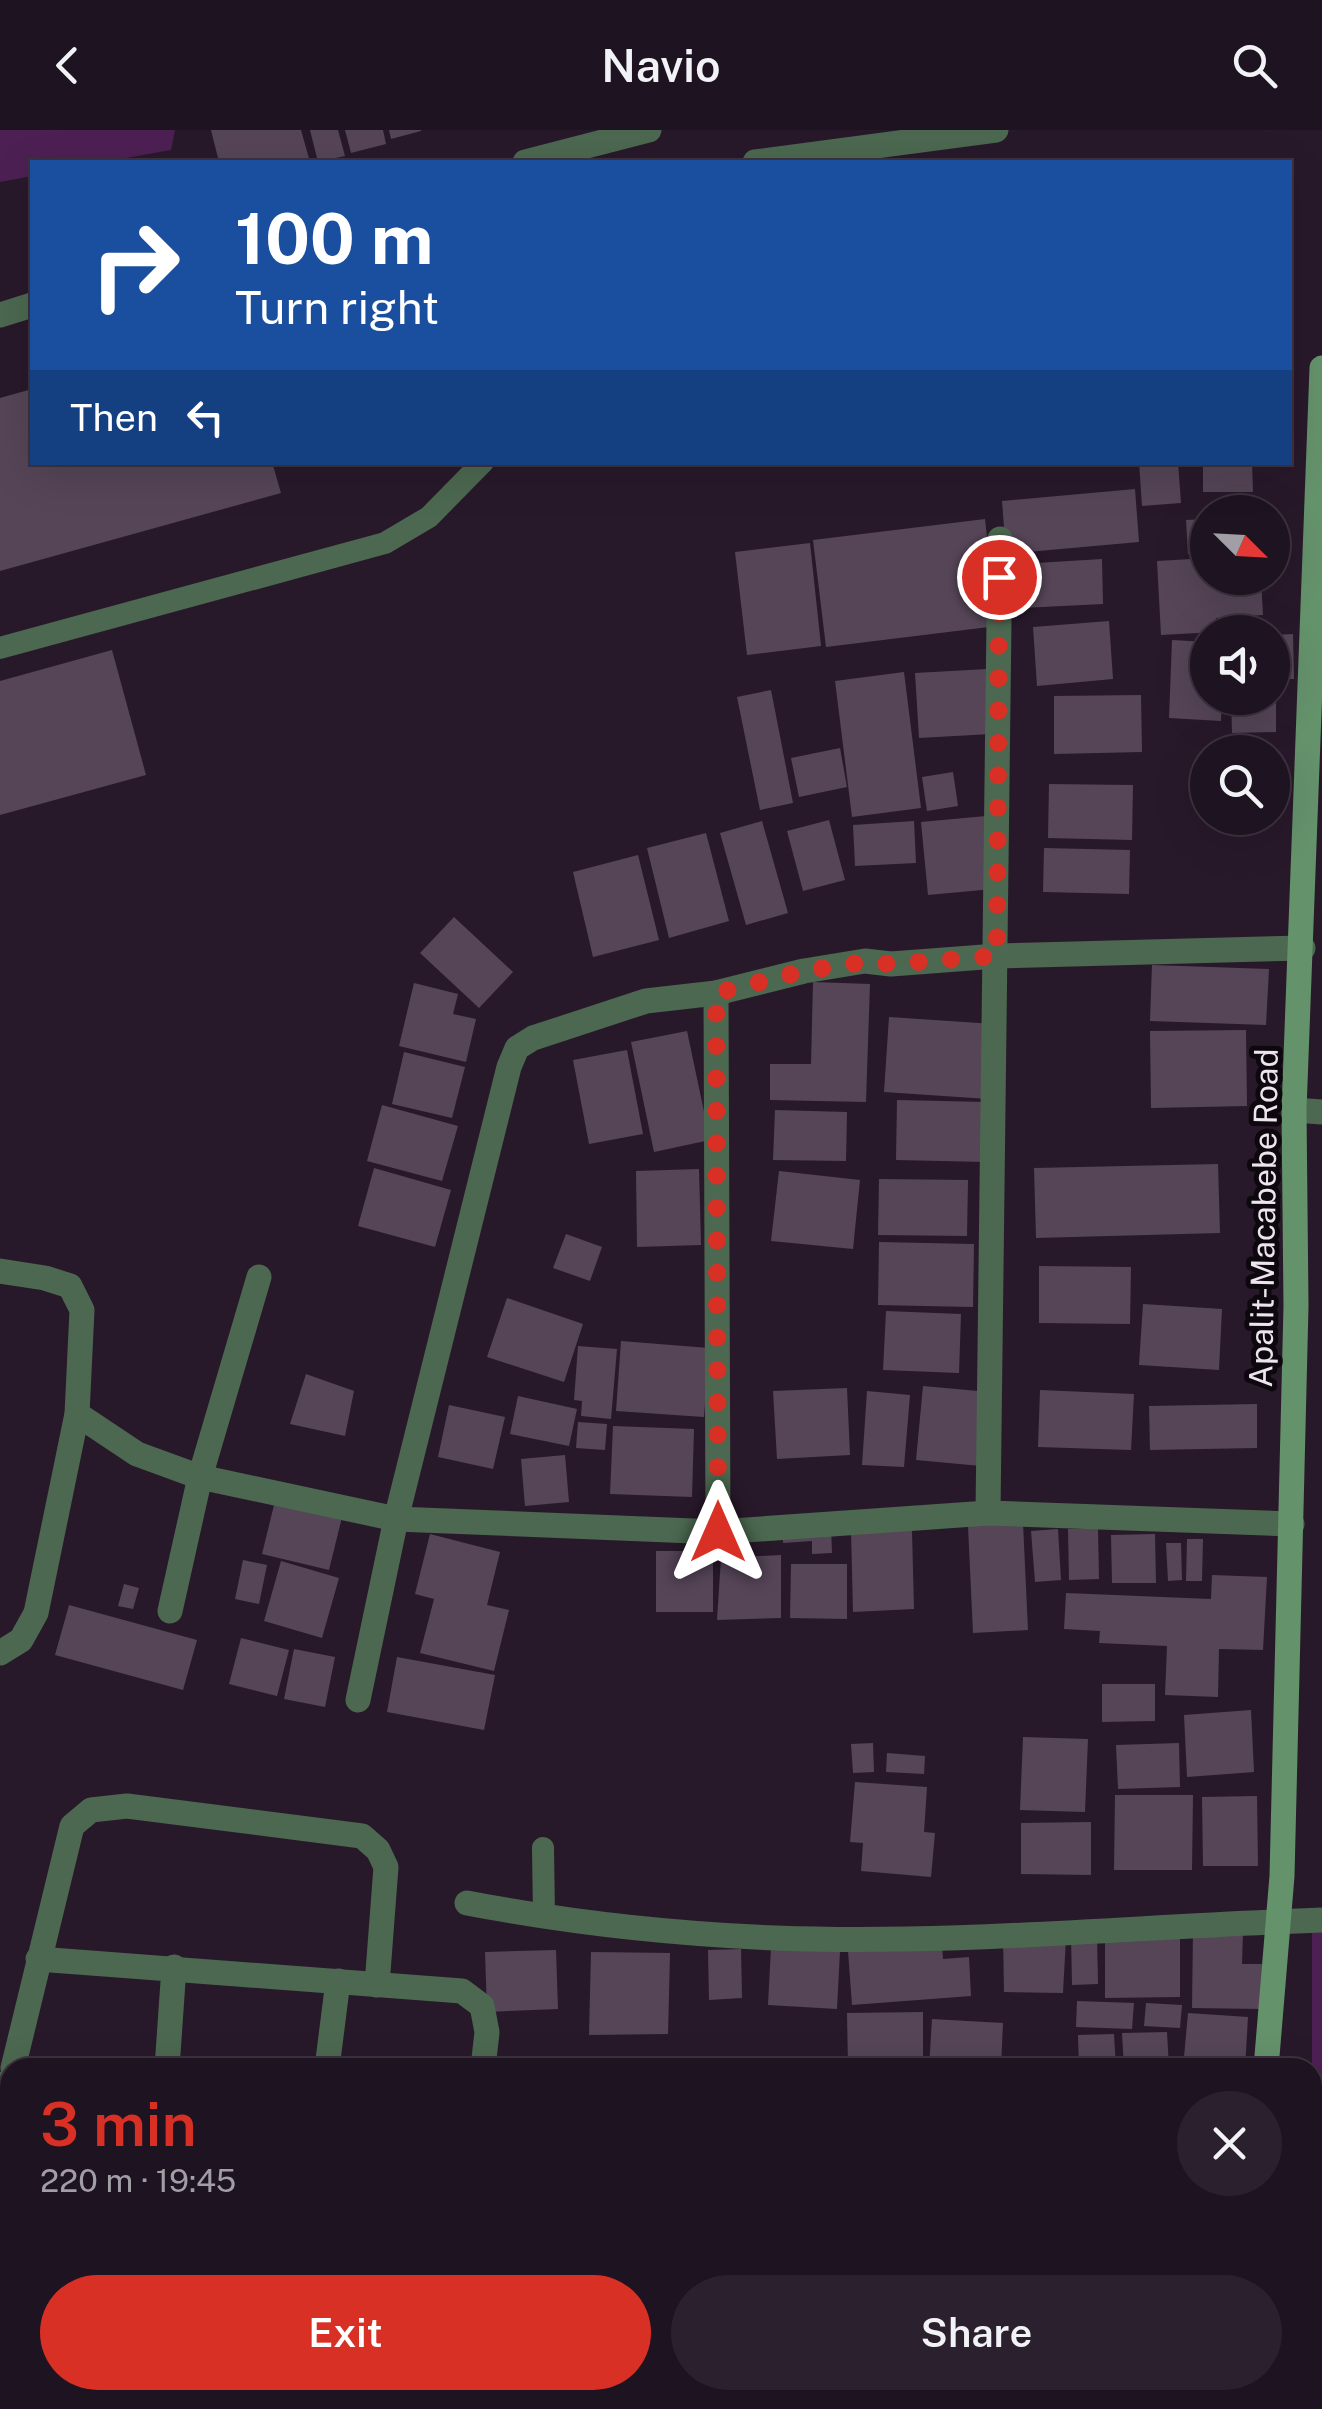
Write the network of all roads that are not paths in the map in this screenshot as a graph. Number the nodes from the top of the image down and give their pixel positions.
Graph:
1 (649, 130) edge
2 (996, 130) edge
3 (533, 160) edge
4 (770, 160) edge
5 (30, 306) edge
6 (0, 315) edge
7 (1322, 368) edge
8 (480, 465) edge
9 (1320, 465) edge
10 (1000, 539) dead end
11 (0, 648) edge
12 (1303, 948) junction
13 (997, 956) junction
14 (716, 993) junction
15 (1294, 1110) junction
16 (1322, 1112) edge
17 (0, 1272) edge
18 (260, 1278) dead end
19 (77, 1414) junction
20 (200, 1478) junction
21 (988, 1513) junction
22 (396, 1519) junction
23 (1292, 1524) junction
24 (718, 1532) junction
25 (170, 1611) dead end
26 (0, 1653) edge
27 (358, 1700) dead end
28 (544, 1848) dead end
29 (467, 1903) dead end
30 (544, 1917) junction
31 (1322, 1920) edge
32 (1278, 1921) junction
33 (38, 1960) junction
34 (174, 1967) junction
35 (338, 1981) junction
36 (378, 1985) junction
37 (15, 2058) edge
38 (168, 2058) edge
39 (328, 2058) edge
40 (485, 2058) edge
41 (1267, 2058) edge

1 - 3 street
2 - 4 street
5 - 6 street
7 - 9 main road, Apalit-Macabebe Road
8 - 11 lane
9 - 12 main road, Apalit-Macabebe Road
10 - 13 street
12 - 13 street
12 - 15 main road, Apalit-Macabebe Road
13 - 14 street
13 - 21 street
14 - 22 street
14 - 24 street
15 - 16 street
15 - 23 main road, Apalit-Macabebe Road
17 - 19 street
18 - 20 street
19 - 20 street
19 - 26 street
20 - 22 street
20 - 25 street
21 - 23 street
21 - 24 street
22 - 24 street
22 - 27 street
23 - 32 main road, Apalit-Macabebe Road
28 - 30 lane
29 - 30 street
30 - 32 street
31 - 32 street
32 - 41 main road, Apalit-Macabebe Road
33 - 34 street
33 - 36 street
33 - 37 street
34 - 35 street
34 - 38 street
35 - 36 street
35 - 39 street
36 - 40 street

